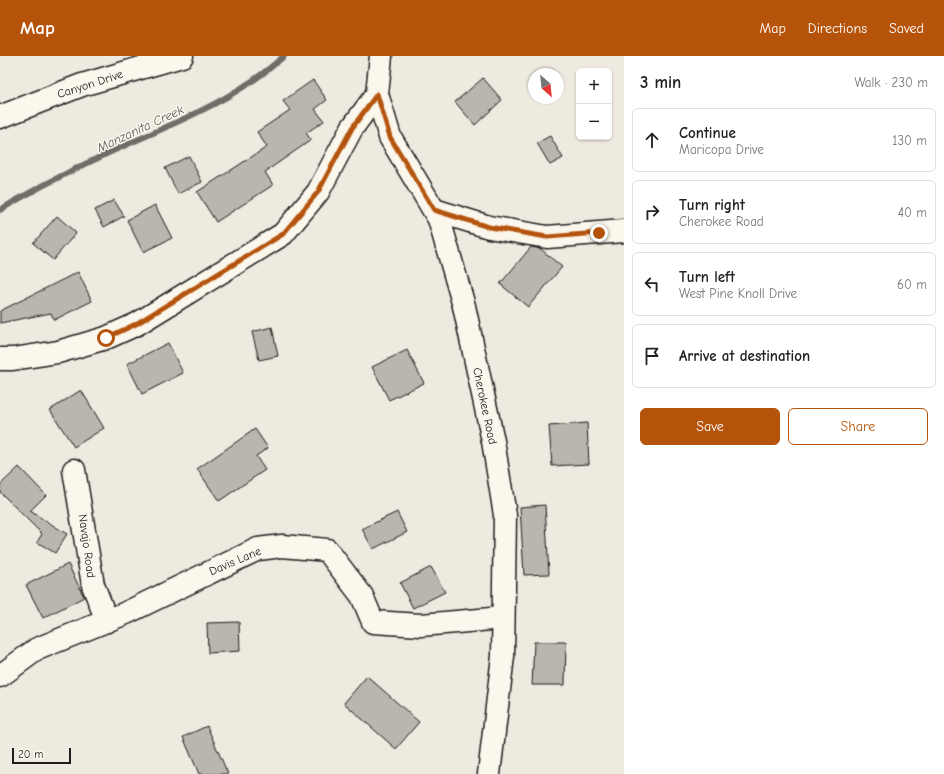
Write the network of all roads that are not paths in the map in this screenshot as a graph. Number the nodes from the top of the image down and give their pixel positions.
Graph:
1 (182, 56) edge
2 (381, 56) edge
3 (377, 94) junction
4 (0, 117) edge
5 (434, 210) junction
6 (624, 231) edge
7 (0, 359) edge
8 (74, 470) dead end
9 (503, 618) junction
10 (107, 620) junction
11 (0, 676) edge
12 (489, 774) edge

1 - 4 street, Canyon Drive
2 - 3 street, Cherokee Road
3 - 5 street, Cherokee Road
3 - 7 street
5 - 6 street
5 - 9 street, Cherokee Road
8 - 10 street, Navajo Road
9 - 10 street, Davis Lane
9 - 12 street, Cherokee Road
10 - 11 street, Davis Lane

